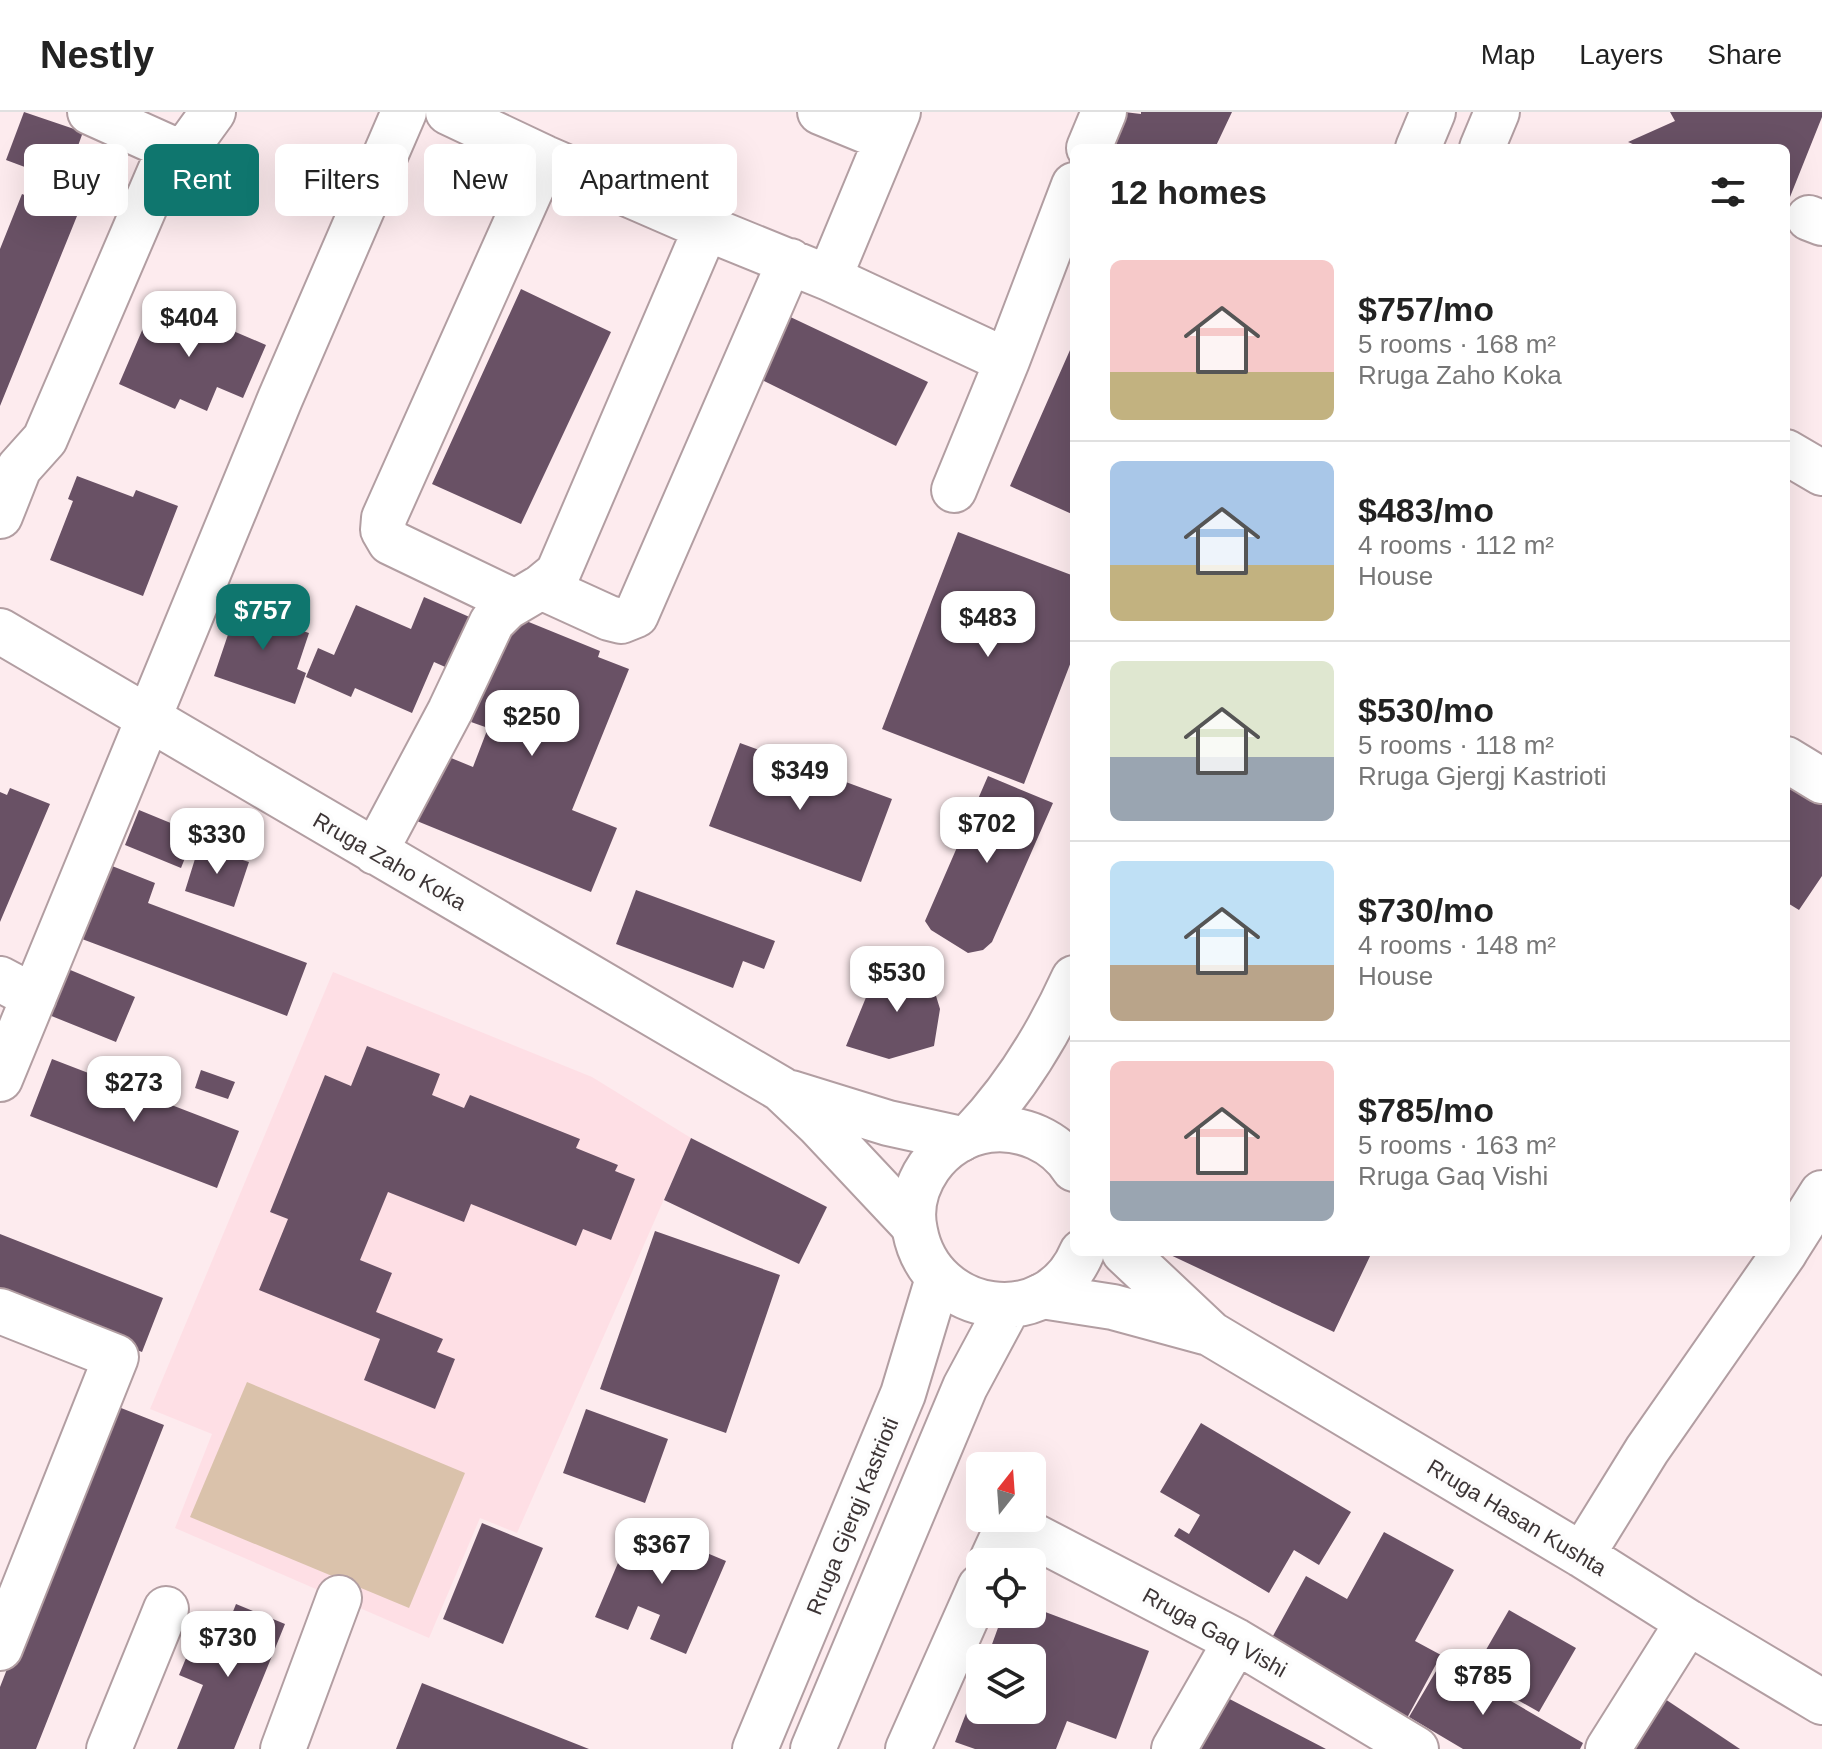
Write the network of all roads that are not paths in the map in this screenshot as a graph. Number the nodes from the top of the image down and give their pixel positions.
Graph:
1 (90, 112) edge
2 (213, 112) edge
3 (404, 112) edge
4 (448, 112) edge
5 (820, 112) edge
6 (1104, 112) edge
7 (1433, 112) edge
8 (1497, 112) edge
9 (892, 126) edge
10 (161, 144) edge
11 (190, 144) edge
12 (1091, 144) edge
13 (1420, 144) edge
14 (1484, 144) edge
15 (545, 158) junction
16 (1070, 196) edge
17 (144, 209) edge
18 (706, 228) junction
19 (809, 270) junction
20 (1007, 361) junction
21 (1790, 454) edge
22 (1822, 473) edge
23 (954, 490) dead end
24 (0, 516) edge
25 (528, 594) junction
26 (0, 631) edge
27 (149, 720) junction
28 (1790, 761) edge
29 (1822, 781) edge
30 (375, 852) junction
31 (1070, 987) edge
32 (17, 988) edge
33 (0, 1079) edge
34 (781, 1089) junction
35 (966, 1137) junction
36 (1070, 1165) edge
37 (1822, 1193) edge
38 (913, 1225) junction
39 (1790, 1243) edge
40 (1080, 1256) edge
41 (1128, 1256) edge
42 (1782, 1256) edge
43 (938, 1278) junction
44 (1025, 1300) junction
45 (0, 1311) edge
46 (1211, 1334) junction
47 (1000, 1543) edge
48 (1582, 1555) junction
49 (339, 1598) dead end
50 (166, 1609) dead end
51 (966, 1618) edge
52 (1688, 1622) junction
53 (1236, 1641) junction
54 (0, 1648) edge
55 (1822, 1702) edge
56 (109, 1749) edge
57 (283, 1749) edge
58 (755, 1749) edge
59 (813, 1749) edge
60 (908, 1749) edge
61 (1174, 1749) edge
62 (1416, 1749) edge
63 (1608, 1749) edge

1 - 10 street
2 - 11 street
3 - 27 street
4 - 15 street
5 - 9 street
6 - 12 street
7 - 13 street
8 - 14 street
9 - 19 street
15 - 18 street
15 - 25 street
16 - 20 street
17 - 24 street
18 - 19 street
18 - 25 street
19 - 20 street
19 - 25 street
20 - 23 street
21 - 22 street
25 - 30 street
26 - 27 street, Rruga Zaho Koka
27 - 30 street, Rruga Zaho Koka
27 - 32 street
28 - 29 street
30 - 34 street, Rruga Zaho Koka
31 - 35 street
32 - 33 street
34 - 35 street
34 - 38 street
35 - 36 street
35 - 38 street
37 - 39 street
38 - 43 street
40 - 44 street
41 - 46 street
42 - 48 street
43 - 44 street
43 - 58 street, Rruga Gjergj Kastrioti
44 - 46 street
44 - 59 street
45 - 54 street
46 - 48 street, Rruga Hasan Kushta
47 - 53 street, Rruga Gaq Vishi
48 - 52 street, Rruga Hasan Kushta
49 - 57 street
50 - 56 street
51 - 60 street
52 - 55 street, Rruga Hasan Kushta
52 - 63 street
53 - 61 street
53 - 62 street, Rruga Gaq Vishi

